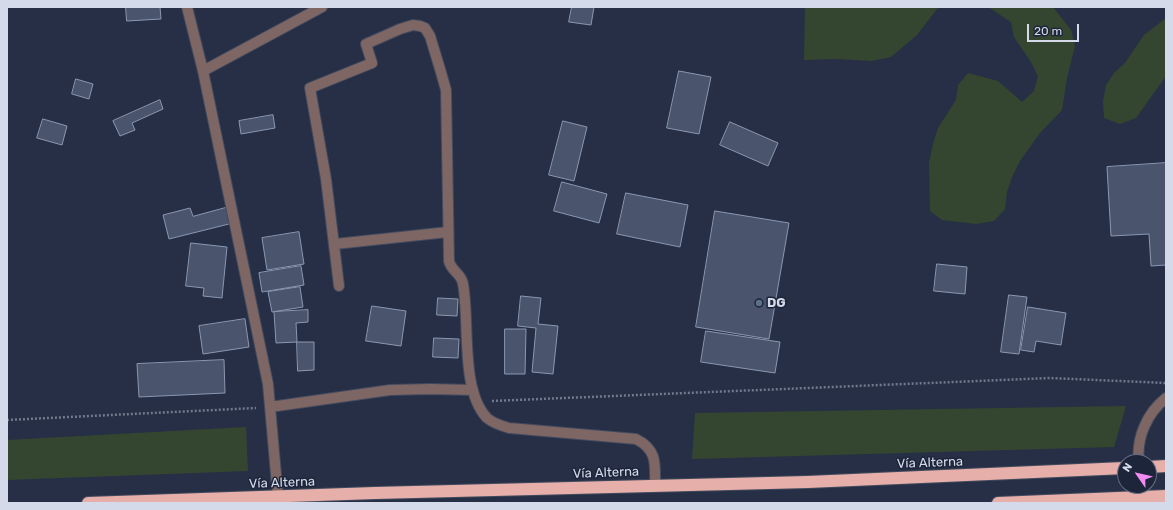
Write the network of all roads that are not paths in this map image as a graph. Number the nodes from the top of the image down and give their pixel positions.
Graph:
1 (187, 7) edge
2 (322, 7) edge
3 (203, 71) junction
4 (448, 232) junction
5 (334, 244) junction
6 (339, 286) dead end
7 (473, 390) junction
8 (1166, 398) edge
9 (270, 407) junction
10 (1139, 454) edge
11 (1117, 468) edge
12 (655, 486) junction
13 (1166, 496) edge
14 (278, 497) junction
15 (1082, 501) edge
16 (88, 503) edge
17 (998, 503) edge

1 - 3 street
2 - 3 street
3 - 9 street
4 - 5 street
4 - 5 street
4 - 7 street
5 - 6 street
7 - 9 street
7 - 12 street
8 - 10 street
9 - 14 street
11 - 12 highway, Vía Alterna
12 - 14 highway, Vía Alterna
13 - 15 highway
14 - 16 highway, Vía Alterna
15 - 17 highway

